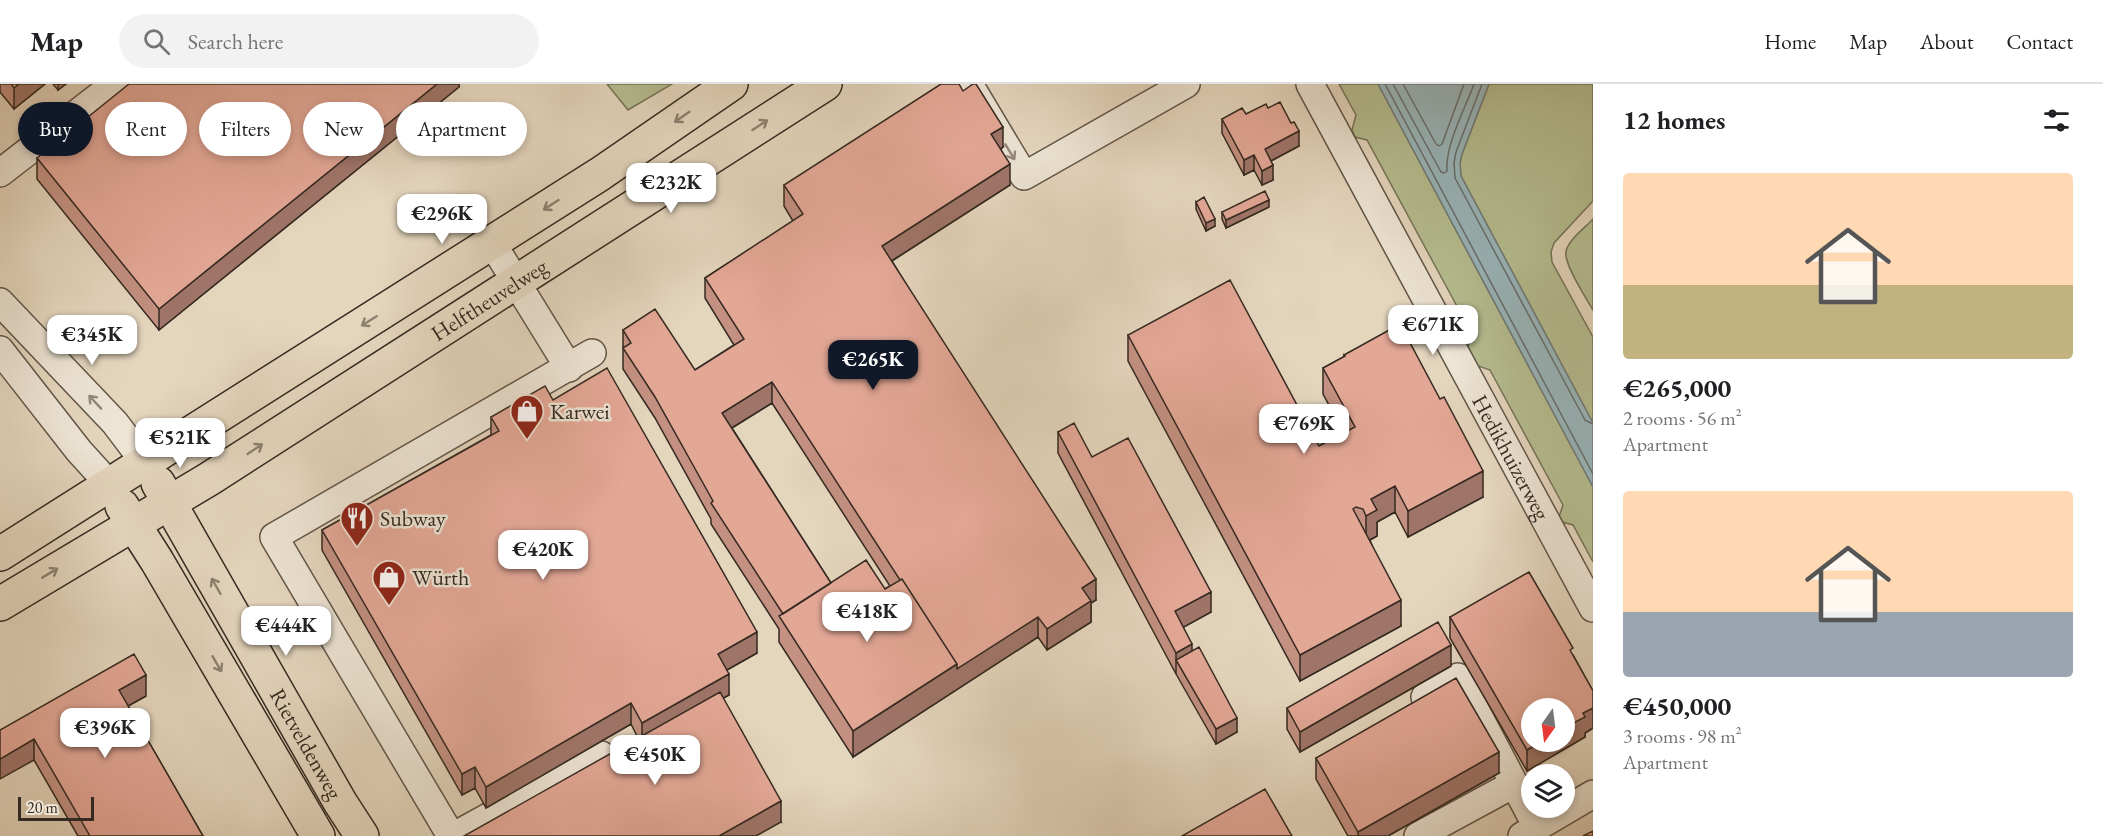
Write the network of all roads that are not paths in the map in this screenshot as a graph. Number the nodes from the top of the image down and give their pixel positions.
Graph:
1 (115, 84) edge
2 (731, 84) edge
3 (825, 84) edge
4 (969, 84) edge
5 (1186, 84) edge
6 (1311, 84) edge
7 (0, 173) edge
8 (492, 243) junction
9 (516, 283) junction
10 (0, 302) edge
11 (0, 350) edge
12 (592, 353) dead end
13 (569, 368) junction
14 (128, 474) junction
15 (151, 513) junction
16 (0, 554) edge
17 (0, 604) edge
18 (1593, 608) edge
19 (1407, 708) edge
20 (601, 755) dead end
21 (1514, 784) junction
22 (1593, 794) edge
23 (1529, 832) edge
24 (318, 836) edge
25 (362, 836) edge
26 (453, 836) edge
27 (1418, 836) edge

1 - 7 street
2 -> 8 main road, Helftheuvelweg
9 -> 3 main road, Helftheuvelweg
4 -> 5 street
6 - 18 street, Hedikhuizerweg
8 - 9 street
8 -> 14 main road, Helftheuvelweg
9 - 13 street
15 -> 9 main road, Helftheuvelweg
14 -> 10 street, Rietveldenweg
11 - 14 street, Rietveldenweg
12 - 13 street
13 - 26 street
14 - 15 main road, Rietveldenweg
14 - 15 main road, Rietveldenweg
14 - 16 main road, Helftheuvelweg
17 -> 15 main road, Helftheuvelweg
15 -> 24 main road, Rietveldenweg
25 -> 15 main road, Rietveldenweg
19 - 21 street
20 - 26 street
21 - 23 street
21 - 27 street
22 - 23 street

